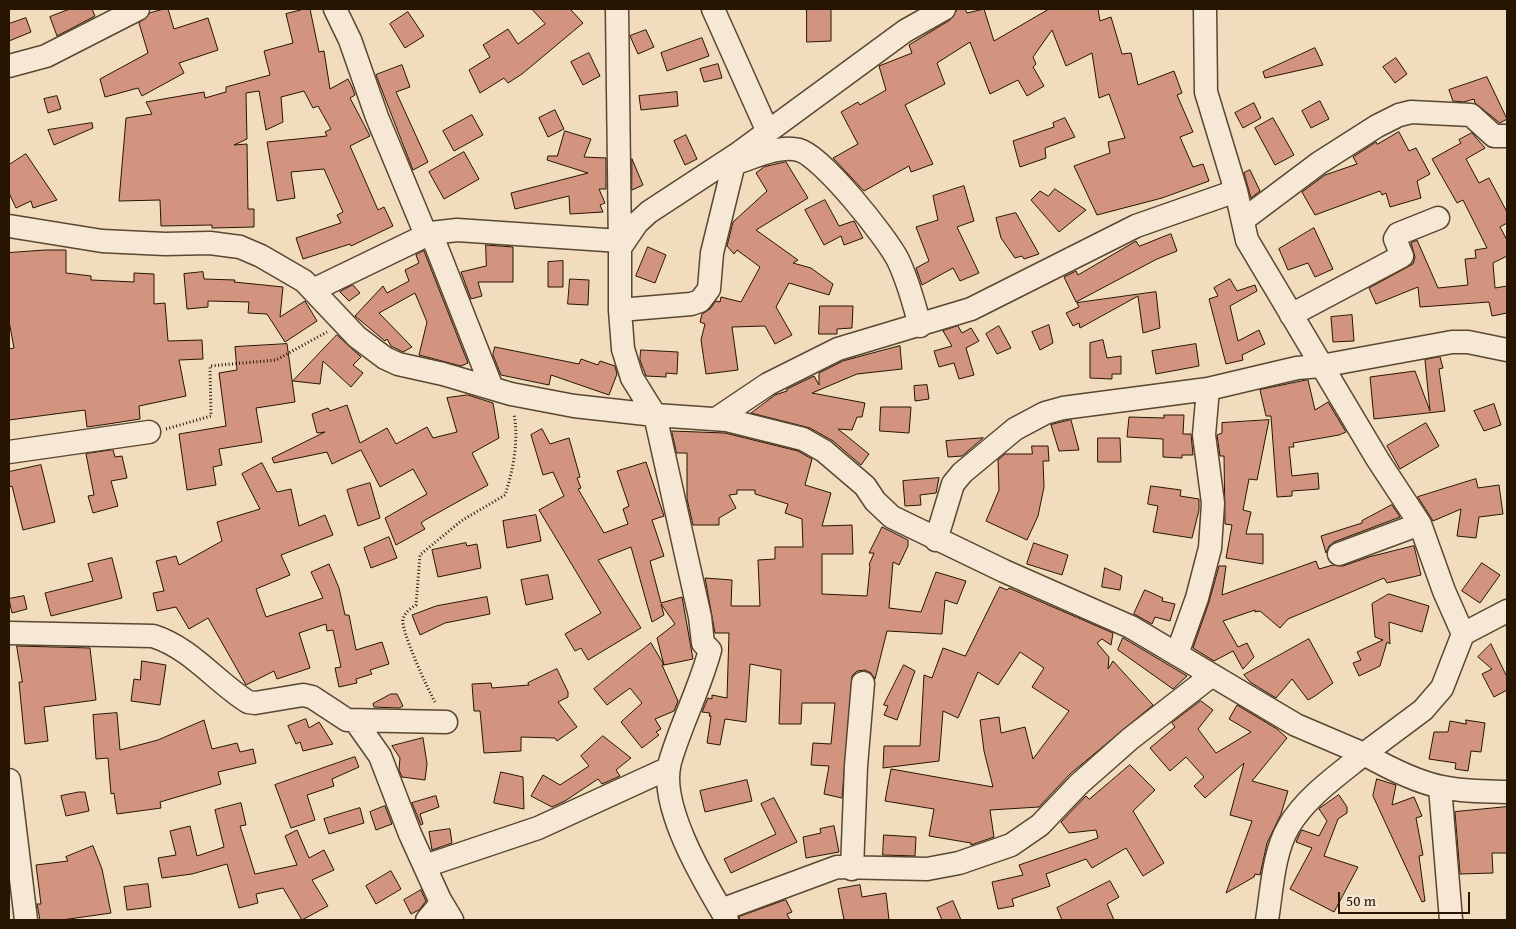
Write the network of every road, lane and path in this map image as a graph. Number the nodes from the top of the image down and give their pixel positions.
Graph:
1 (138, 9) edge
2 (336, 9) edge
3 (617, 9) edge
4 (713, 9) edge
5 (944, 9) edge
6 (1205, 9) edge
7 (9, 66) edge
8 (768, 132) junction
9 (1507, 136) edge
10 (735, 159) junction
11 (1236, 191) junction
12 (1438, 218) dead end
13 (1243, 220) junction
14 (9, 226) edge
15 (429, 234) junction
16 (620, 245) junction
17 (313, 290) junction
18 (620, 310) junction
19 (1291, 315) junction
20 (343, 323) junction
21 (920, 326) junction
22 (1507, 350) edge
23 (1321, 366) junction
24 (1208, 389) junction
25 (501, 391) junction
26 (655, 415) junction
27 (716, 419) junction
28 (149, 432) joint
29 (9, 452) edge
30 (1420, 524) junction
31 (936, 540) junction
32 (1339, 554) dead end
33 (1507, 611) edge
34 (9, 634) edge
35 (1463, 634) junction
36 (1177, 654) junction
37 (1211, 676) junction
38 (863, 683) dead end
39 (356, 722) junction
40 (446, 722) joint
41 (1364, 754) junction
42 (669, 768) junction
43 (9, 780) edge
44 (1440, 787) junction
45 (1507, 792) edge
46 (425, 866) junction
47 (852, 869) junction
48 (440, 900) junction
49 (724, 915) edge
50 (26, 920) edge
51 (427, 920) edge
52 (452, 920) edge
53 (1268, 920) edge
54 (1451, 920) edge

1 - 7 street
2 - 15 street
3 - 16 street
4 - 8 street
5 - 8 street
6 - 11 street
8 - 10 street
9 - 13 street
10 - 16 street
10 - 18 street
10 - 21 street
11 - 13 street
11 - 21 street
12 - 19 street
13 - 19 street
14 - 17 street
15 - 16 street
15 - 17 street
15 - 25 street
16 - 18 street
17 - 20 street
18 - 26 street
19 - 23 street
20 - 25 street
20 - 28 path
21 - 27 street
22 - 23 street
23 - 24 street
23 - 30 street
24 - 31 street
24 - 36 street
25 - 26 street
25 - 40 path
26 - 27 street
26 - 42 street
27 - 31 street
28 - 29 street
30 - 32 street
30 - 35 street
31 - 36 street
33 - 35 street
34 - 39 street
35 - 41 street
36 - 37 street
37 - 41 street
37 - 47 street
38 - 47 street
39 - 40 street
39 - 46 street
41 - 44 street
41 - 53 street
42 - 46 street
42 - 49 street
43 - 50 street
44 - 45 street
44 - 54 street
46 - 48 street
47 - 49 street
48 - 51 street
48 - 52 street

